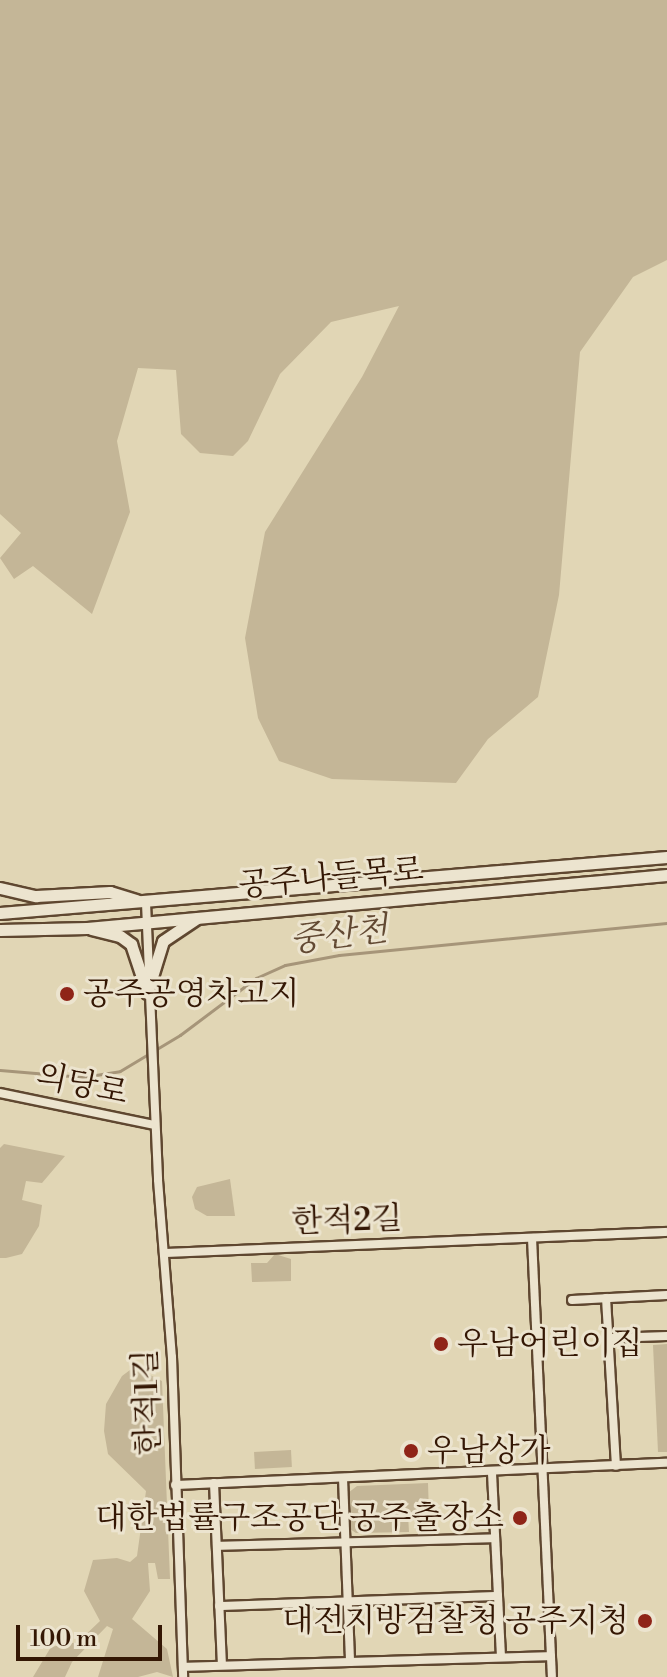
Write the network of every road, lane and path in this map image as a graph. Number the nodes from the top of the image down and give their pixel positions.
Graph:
1 (667, 857) edge
2 (667, 875) edge
3 (0, 888) edge
4 (146, 903) junction
5 (0, 913) edge
6 (203, 915) junction
7 (146, 921) junction
8 (87, 928) junction
9 (0, 930) edge
10 (147, 993) junction
11 (0, 1093) edge
12 (155, 1125) junction
13 (667, 1232) edge
14 (532, 1238) junction
15 (164, 1253) junction
16 (667, 1295) edge
17 (606, 1298) junction
18 (572, 1300) dead end
19 (667, 1336) edge
20 (609, 1338) junction
21 (667, 1463) edge
22 (616, 1466) junction
23 (543, 1470) junction
24 (492, 1473) junction
25 (343, 1478) junction
26 (214, 1483) junction
27 (175, 1485) junction
28 (495, 1538) junction
29 (345, 1542) junction
30 (217, 1546) junction
31 (498, 1596) junction
32 (347, 1602) junction
33 (219, 1606) junction
34 (551, 1656) junction
35 (501, 1657) junction
36 (350, 1662) junction
37 (222, 1665) junction
38 (183, 1667) junction
39 (183, 1677) edge
40 (552, 1677) edge

1 - 4 main road, 공주나들목로
2 - 6 main road, 공주나들목로
3 - 4 main road
4 - 5 main road, 공주나들목로
4 - 7 street, 한적1길
6 - 7 main road, 공주나들목로
6 - 10 main road
7 - 8 main road, 공주나들목로
7 - 10 street, 한적1길
8 - 9 main road, 공주나들목로
8 - 10 main road
10 - 12 street, 한적1길
11 - 12 street, 의당로
12 - 15 street, 한적1길
13 - 14 street, 한적2길
14 - 15 street, 한적2길
14 - 23 street
15 - 27 street, 한적1길
16 - 17 street
17 - 18 street
17 - 20 street
19 - 20 street
20 - 22 street
21 - 22 street
22 - 23 street
23 - 24 street
23 - 34 street
24 - 25 street
24 - 28 street
25 - 26 street
25 - 29 street
26 - 27 street
26 - 30 street
27 - 38 street, 한적1길
28 - 29 street
28 - 31 street
29 - 30 street
29 - 32 street
30 - 33 street
31 - 32 street
31 - 35 street
32 - 33 street
32 - 36 street
33 - 37 street
34 - 35 street
34 - 40 street
35 - 36 street
36 - 37 street
37 - 38 street
38 - 39 street, 한적1길

